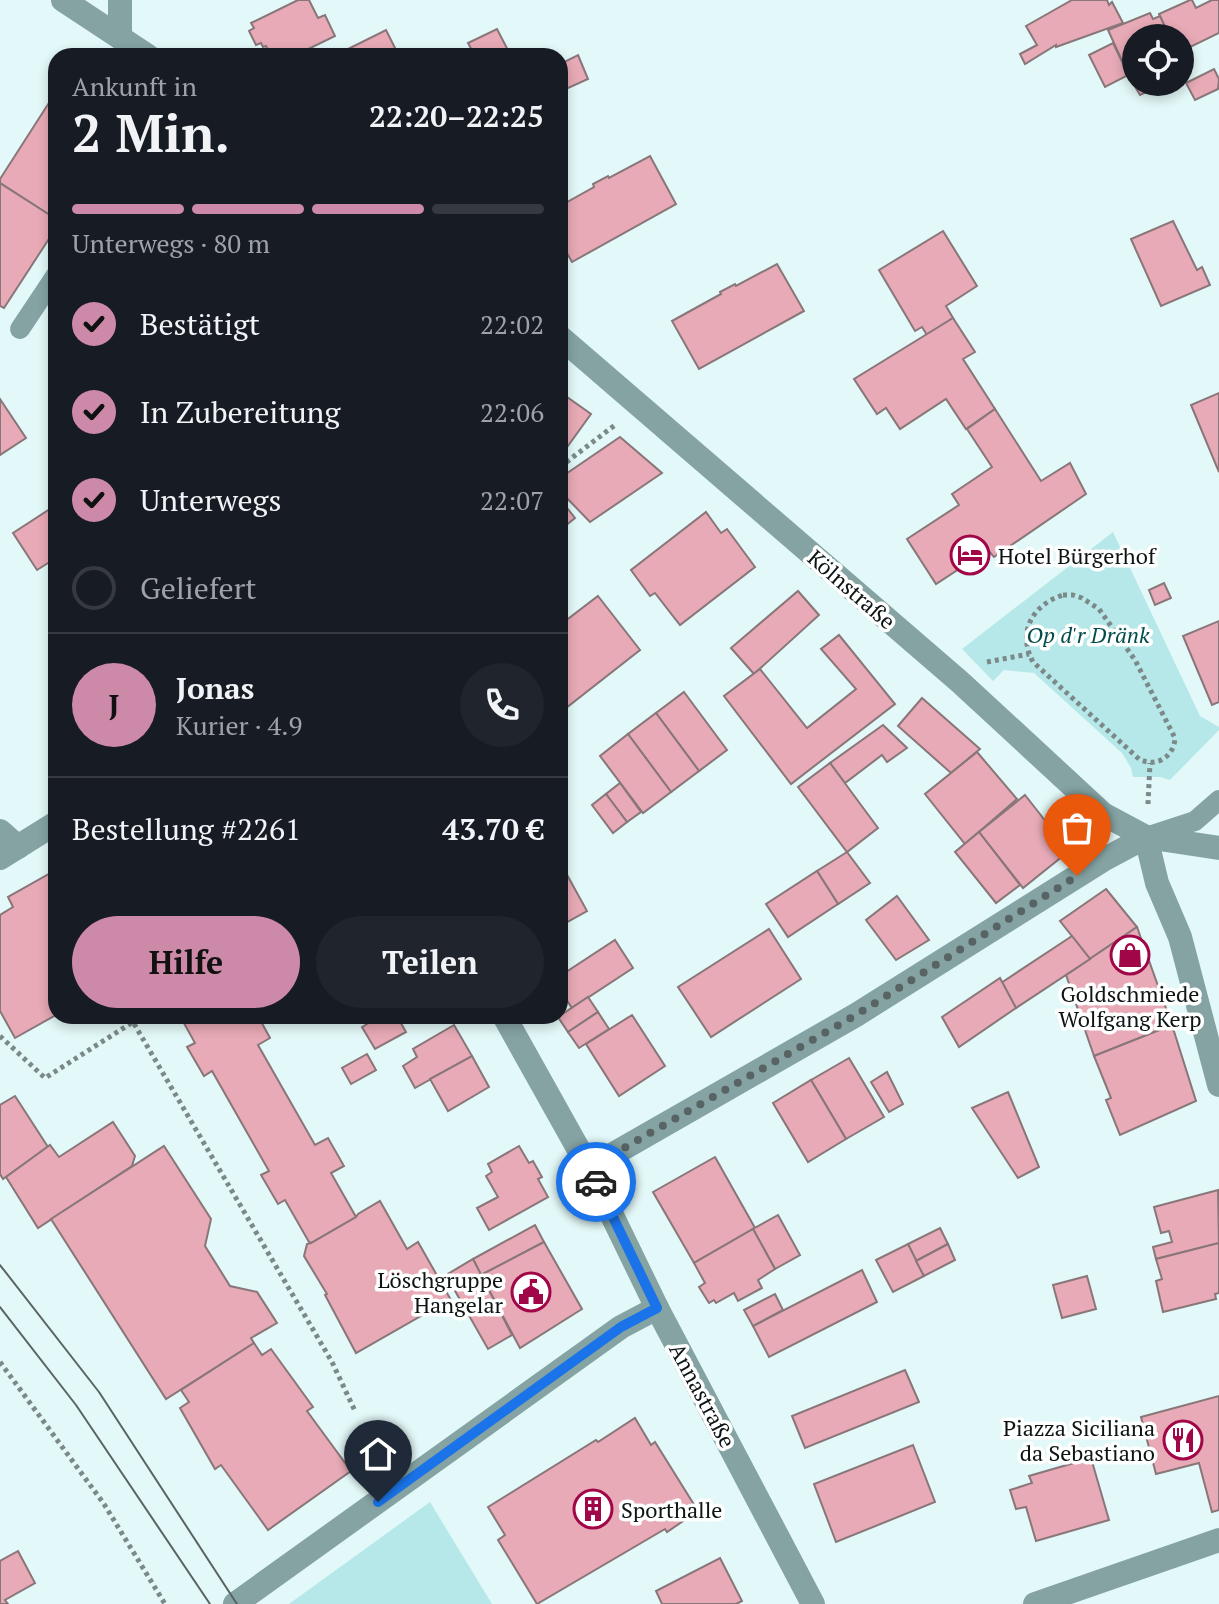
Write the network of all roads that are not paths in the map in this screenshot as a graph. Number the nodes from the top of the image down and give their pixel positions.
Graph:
1 (63, 0) edge
2 (120, 0) edge
3 (120, 37) junction
4 (136, 48) edge
5 (48, 287) edge
6 (20, 329) dead end
7 (568, 344) edge
8 (1219, 800) edge
9 (48, 827) edge
10 (1146, 837) junction
11 (6, 845) edge
12 (1219, 848) edge
13 (508, 1024) edge
14 (1219, 1085) edge
15 (589, 1168) junction
16 (657, 1308) junction
17 (1219, 1540) edge
18 (235, 1604) edge
19 (813, 1604) edge
20 (1035, 1604) edge

1 - 3 street
2 - 3 street
3 - 4 street
5 - 6 lane
7 - 10 street, Kölnstraße
8 - 10 lane
9 - 11 street
10 - 12 street, Kölnstraße
10 - 14 street
10 - 15 street
13 - 15 street, Annastraße
15 - 16 street, Annastraße
16 - 18 street
16 - 19 street, Annastraße
17 - 20 street

